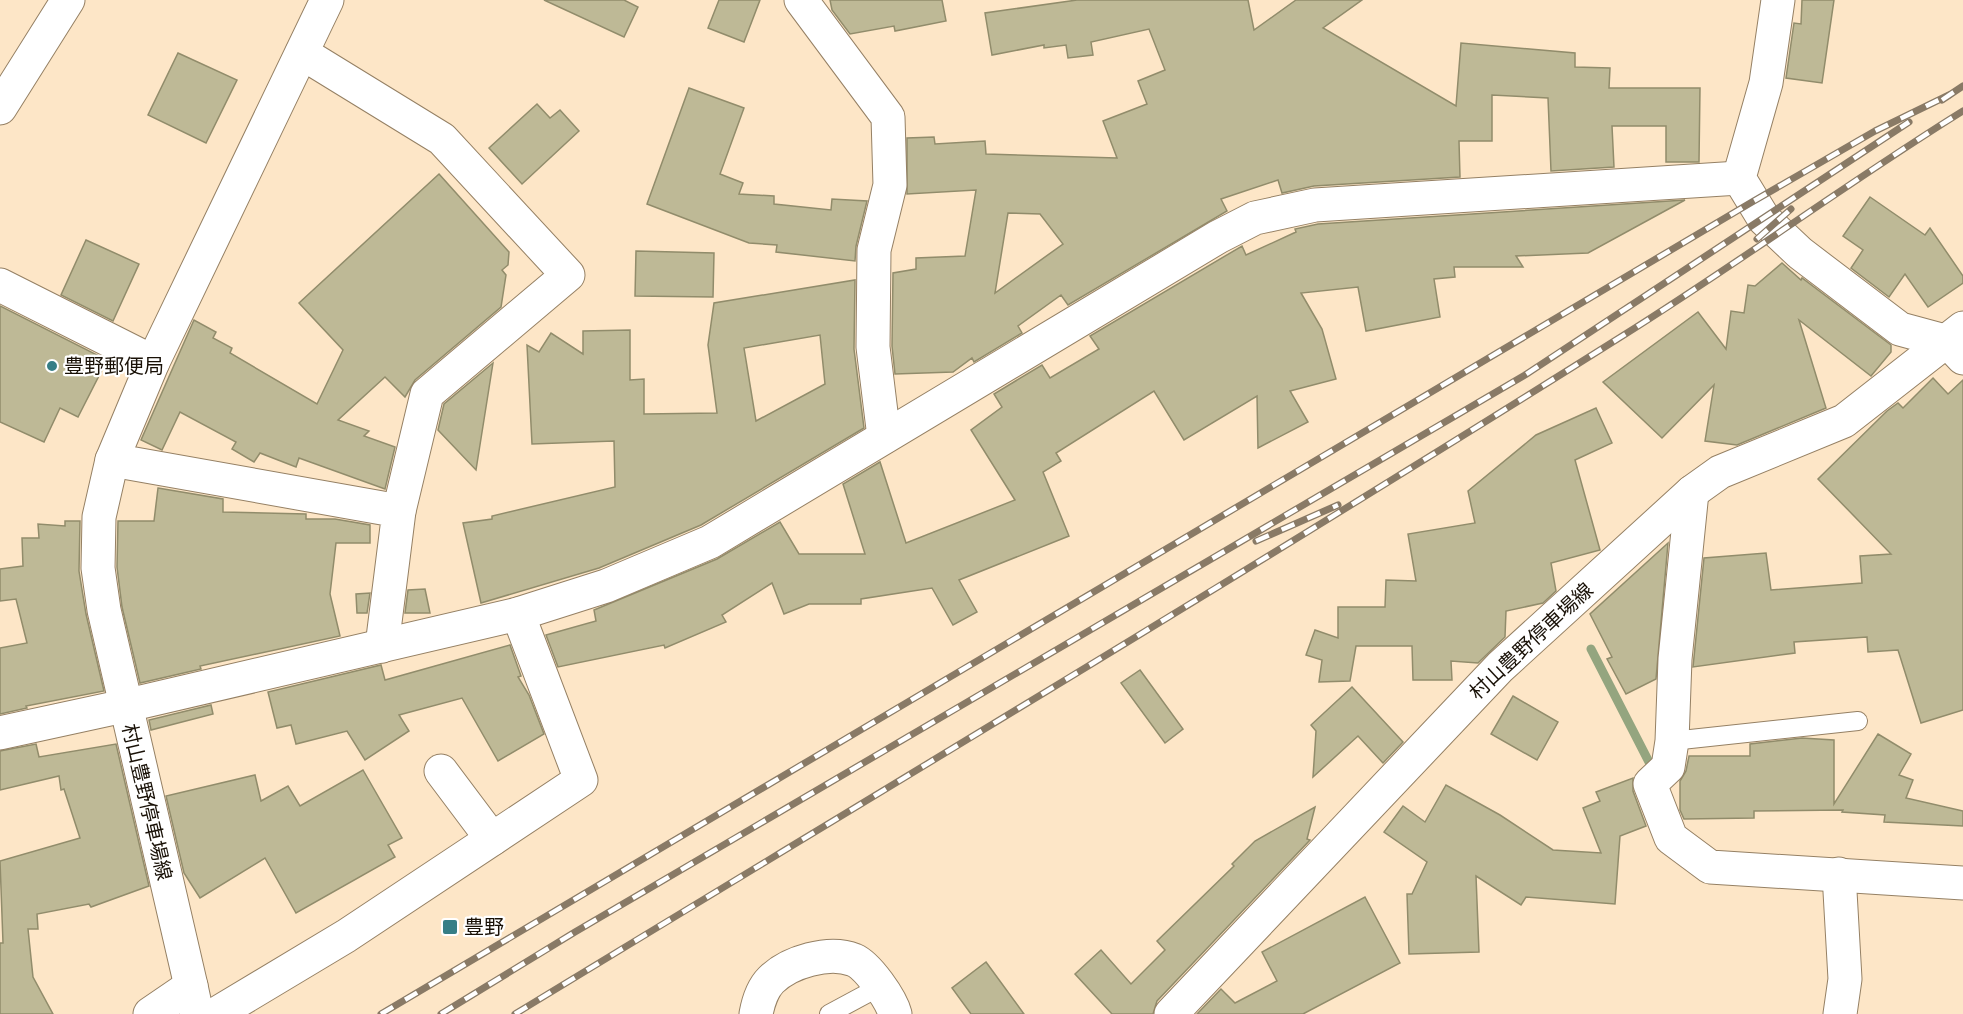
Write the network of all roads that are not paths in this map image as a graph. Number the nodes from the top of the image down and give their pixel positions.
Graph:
1 (68, 0) edge
2 (327, 0) edge
3 (801, 0) edge
4 (1778, 0) edge
5 (302, 52) junction
6 (0, 108) edge
7 (1739, 178) junction
8 (0, 285) edge
9 (1958, 343) edge
10 (153, 362) junction
11 (884, 437) junction
12 (112, 460) junction
13 (1692, 492) junction
14 (399, 512) junction
15 (518, 614) junction
16 (382, 646) junction
17 (124, 706) junction
18 (1858, 721) dead end
19 (0, 733) edge
20 (1672, 741) junction
21 (441, 771) dead end
22 (492, 839) junction
23 (1839, 874) junction
24 (1963, 883) edge
25 (194, 1000) edge
26 (888, 1000) edge
27 (150, 1014) edge
28 (216, 1014) edge
29 (756, 1014) edge
30 (829, 1014) edge
31 (1172, 1014) edge
32 (1840, 1014) edge

1 - 6 street
2 - 5 street
3 - 11 street
4 - 7 street
5 - 10 street
5 - 14 street
7 - 9 street
7 - 11 street
8 - 10 street
9 - 13 street, 村山豊野停車場線
10 - 12 street
11 - 15 street
12 - 14 street
12 - 17 street
13 - 20 street
13 - 31 street, 村山豊野停車場線
14 - 16 street
15 - 16 street
15 - 22 street
16 - 17 street
17 - 19 street, 村山豊野停車場線
17 - 25 street, 村山豊野停車場線
18 - 20 lane
20 - 23 street
21 - 22 street
22 - 28 street
23 - 24 street
23 - 32 street
25 - 27 street
26 - 29 street
26 - 30 lane

